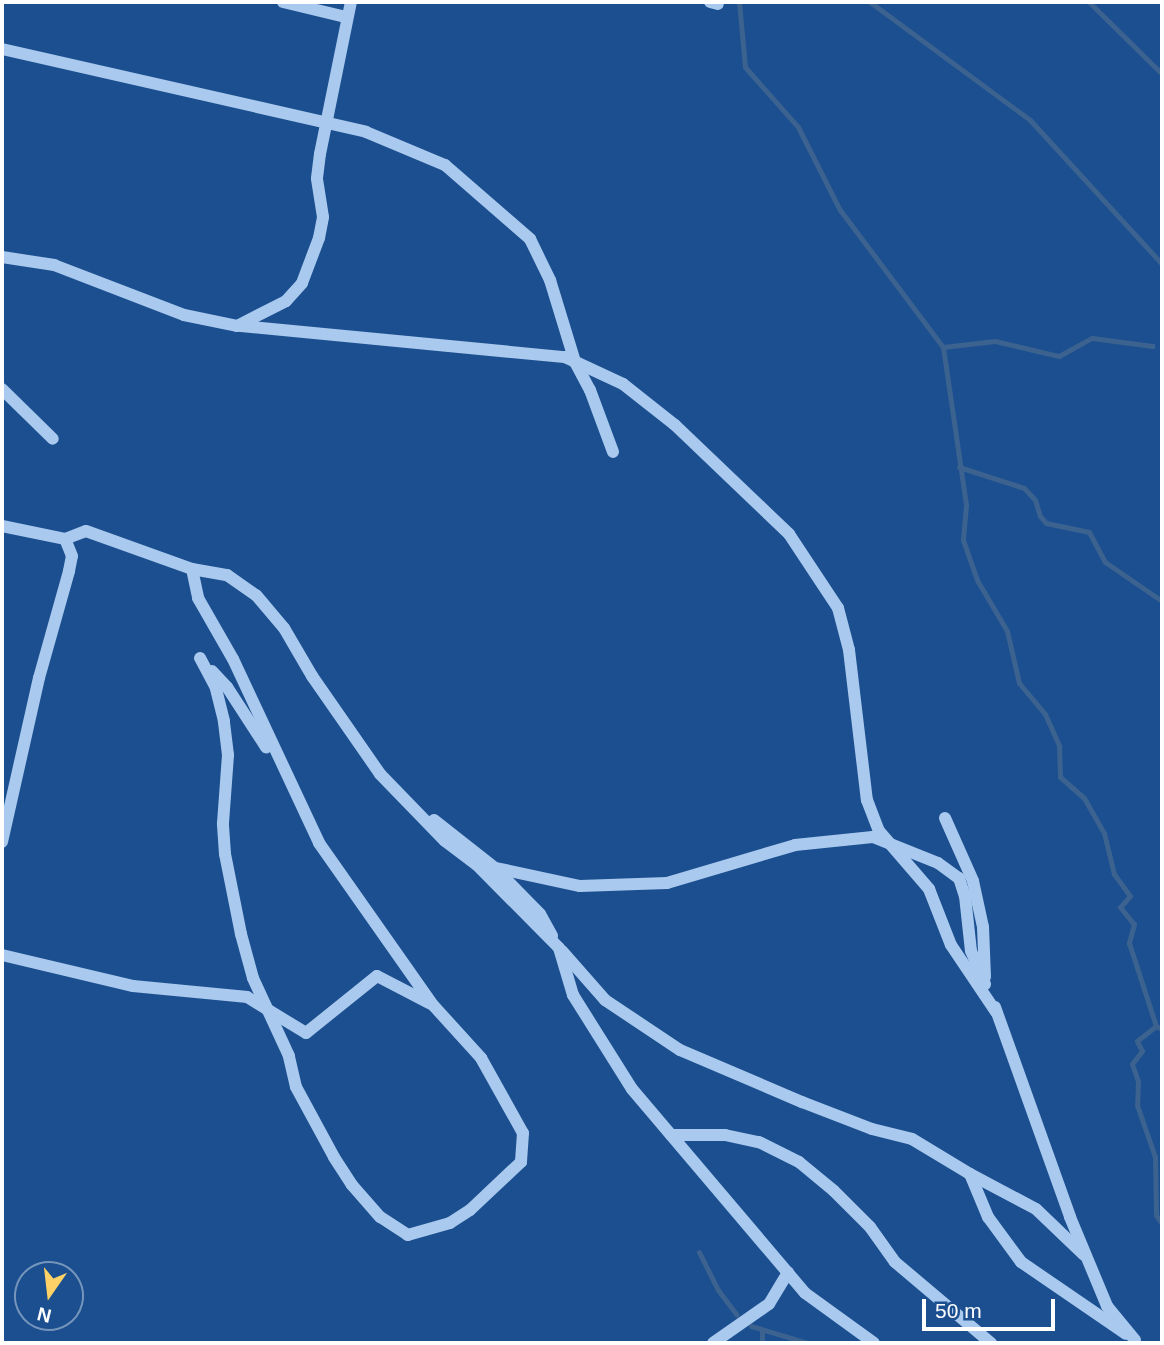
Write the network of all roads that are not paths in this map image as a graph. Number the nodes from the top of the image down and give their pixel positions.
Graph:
1 (283, 2) edge
2 (351, 2) edge
3 (346, 17) junction
4 (2, 49) edge
5 (326, 122) junction
6 (2, 257) edge
7 (241, 326) junction
8 (575, 362) junction
9 (2, 389) edge
10 (53, 439) dead end
11 (613, 452) dead end
12 (2, 526) edge
13 (65, 539) junction
14 (192, 569) junction
15 (279, 761) junction
16 (380, 774) junction
17 (945, 818) dead end
18 (2, 842) edge
19 (887, 842) junction
20 (495, 868) junction
21 (559, 948) junction
22 (2, 955) edge
23 (985, 984) junction
24 (433, 1005) junction
25 (268, 1008) junction
26 (996, 1012) junction
27 (671, 1135) junction
28 (970, 1174) junction
29 (1088, 1259) junction
30 (788, 1272) junction
31 (1138, 1342) edge
32 (713, 1343) edge
33 (874, 1343) edge
34 (991, 1343) edge

1 - 3 street
2 - 3 street
3 - 5 street
4 - 5 street
5 - 7 street
5 - 8 street
6 - 7 street
7 - 8 street
8 - 11 street
8 - 19 street
9 - 10 street
12 - 13 street
13 - 14 street
13 - 18 street
14 - 15 street
14 - 16 street
15 - 24 street
15 - 25 street
16 - 20 street
16 - 21 street
17 - 23 street
19 - 20 street
19 - 23 street
19 - 26 street
20 - 21 street
21 - 27 street
21 - 28 street
22 - 25 street
23 - 26 street
24 - 25 street
24 - 25 street
26 - 29 street
27 - 30 street
27 - 34 street
28 - 29 street
28 - 31 street
29 - 31 street
30 - 32 street
30 - 33 street

